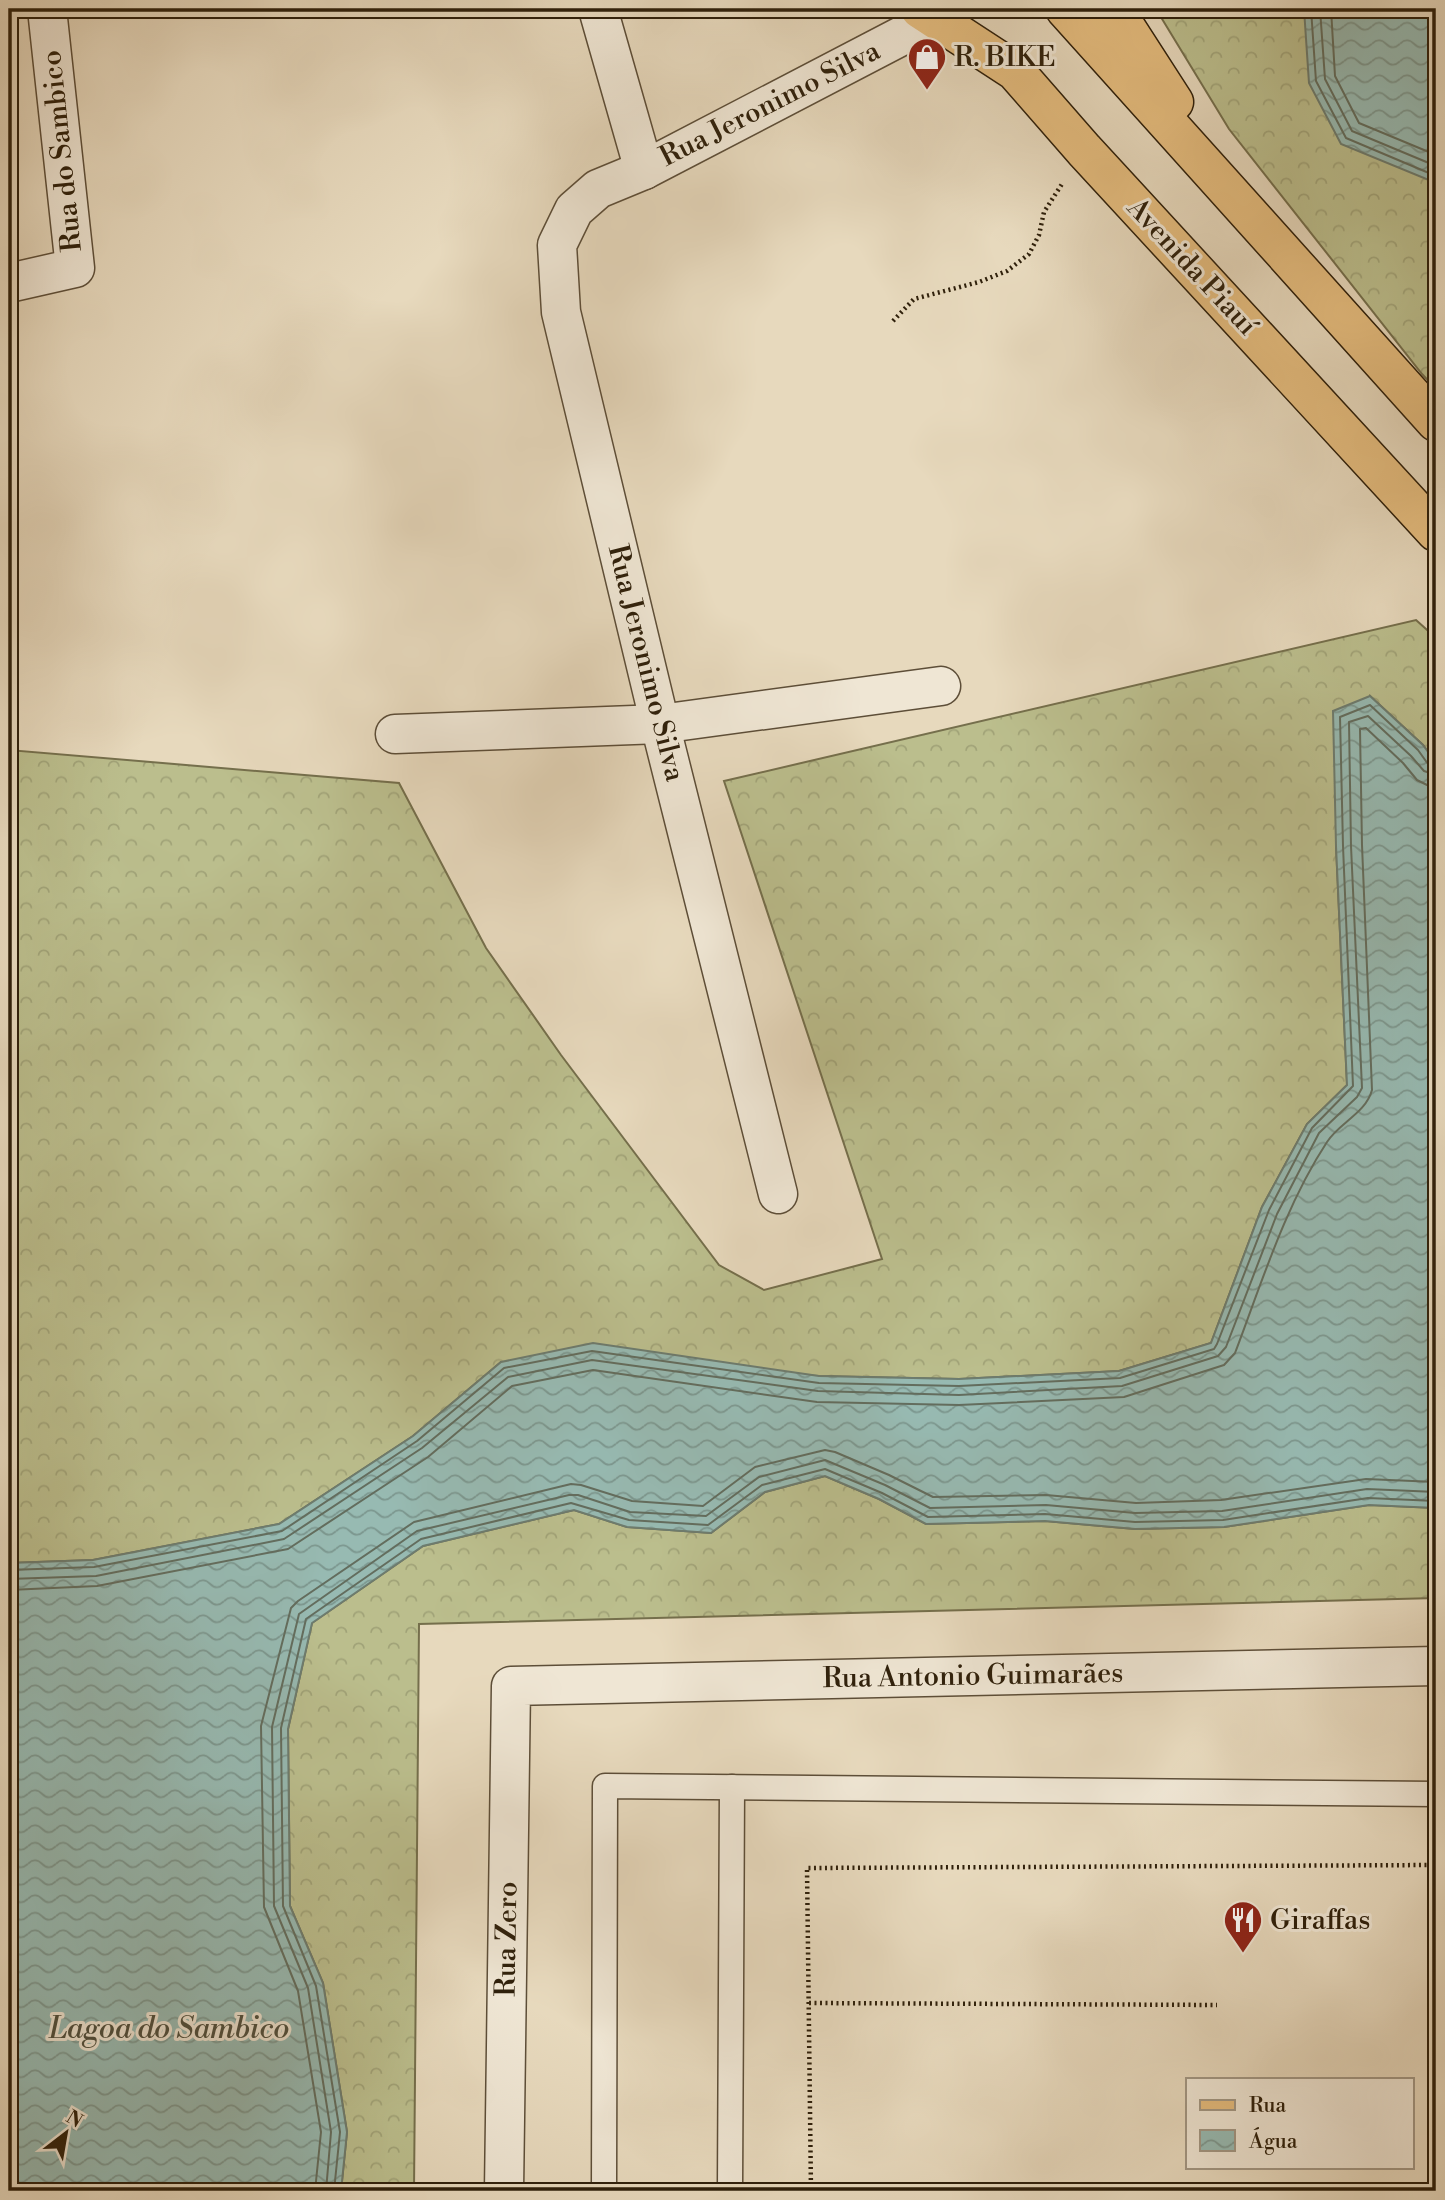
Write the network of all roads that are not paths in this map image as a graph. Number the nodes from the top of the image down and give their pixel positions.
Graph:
1 (47, 9) edge
2 (598, 9) edge
3 (1065, 9) edge
4 (1114, 9) edge
5 (938, 12) edge
6 (644, 170) junction
7 (1236, 197) junction
8 (9, 283) edge
9 (1436, 422) edge
10 (1436, 532) edge
11 (942, 686) dead end
12 (660, 724) junction
13 (395, 734) dead end
14 (778, 1194) dead end
15 (1436, 1665) edge
16 (511, 1686) joint
17 (732, 1787) junction
18 (1436, 1794) edge
19 (504, 2191) edge
20 (604, 2191) edge
21 (730, 2191) edge

1 - 8 street, Rua do Sambico
2 - 6 street, Rua Jeronimo Silva
3 - 7 main road
4 - 7 main road
5 - 6 street, Rua Jeronimo Silva
5 - 10 main road, Avenida Piauí
6 - 12 street, Rua Jeronimo Silva
7 - 9 main road
11 - 12 street
12 - 13 street
12 - 14 street, Rua Jeronimo Silva
15 - 16 street, Rua Antonio Guimarães
16 - 19 street, Rua Zero
17 - 18 lane
17 - 20 lane
17 - 21 lane

